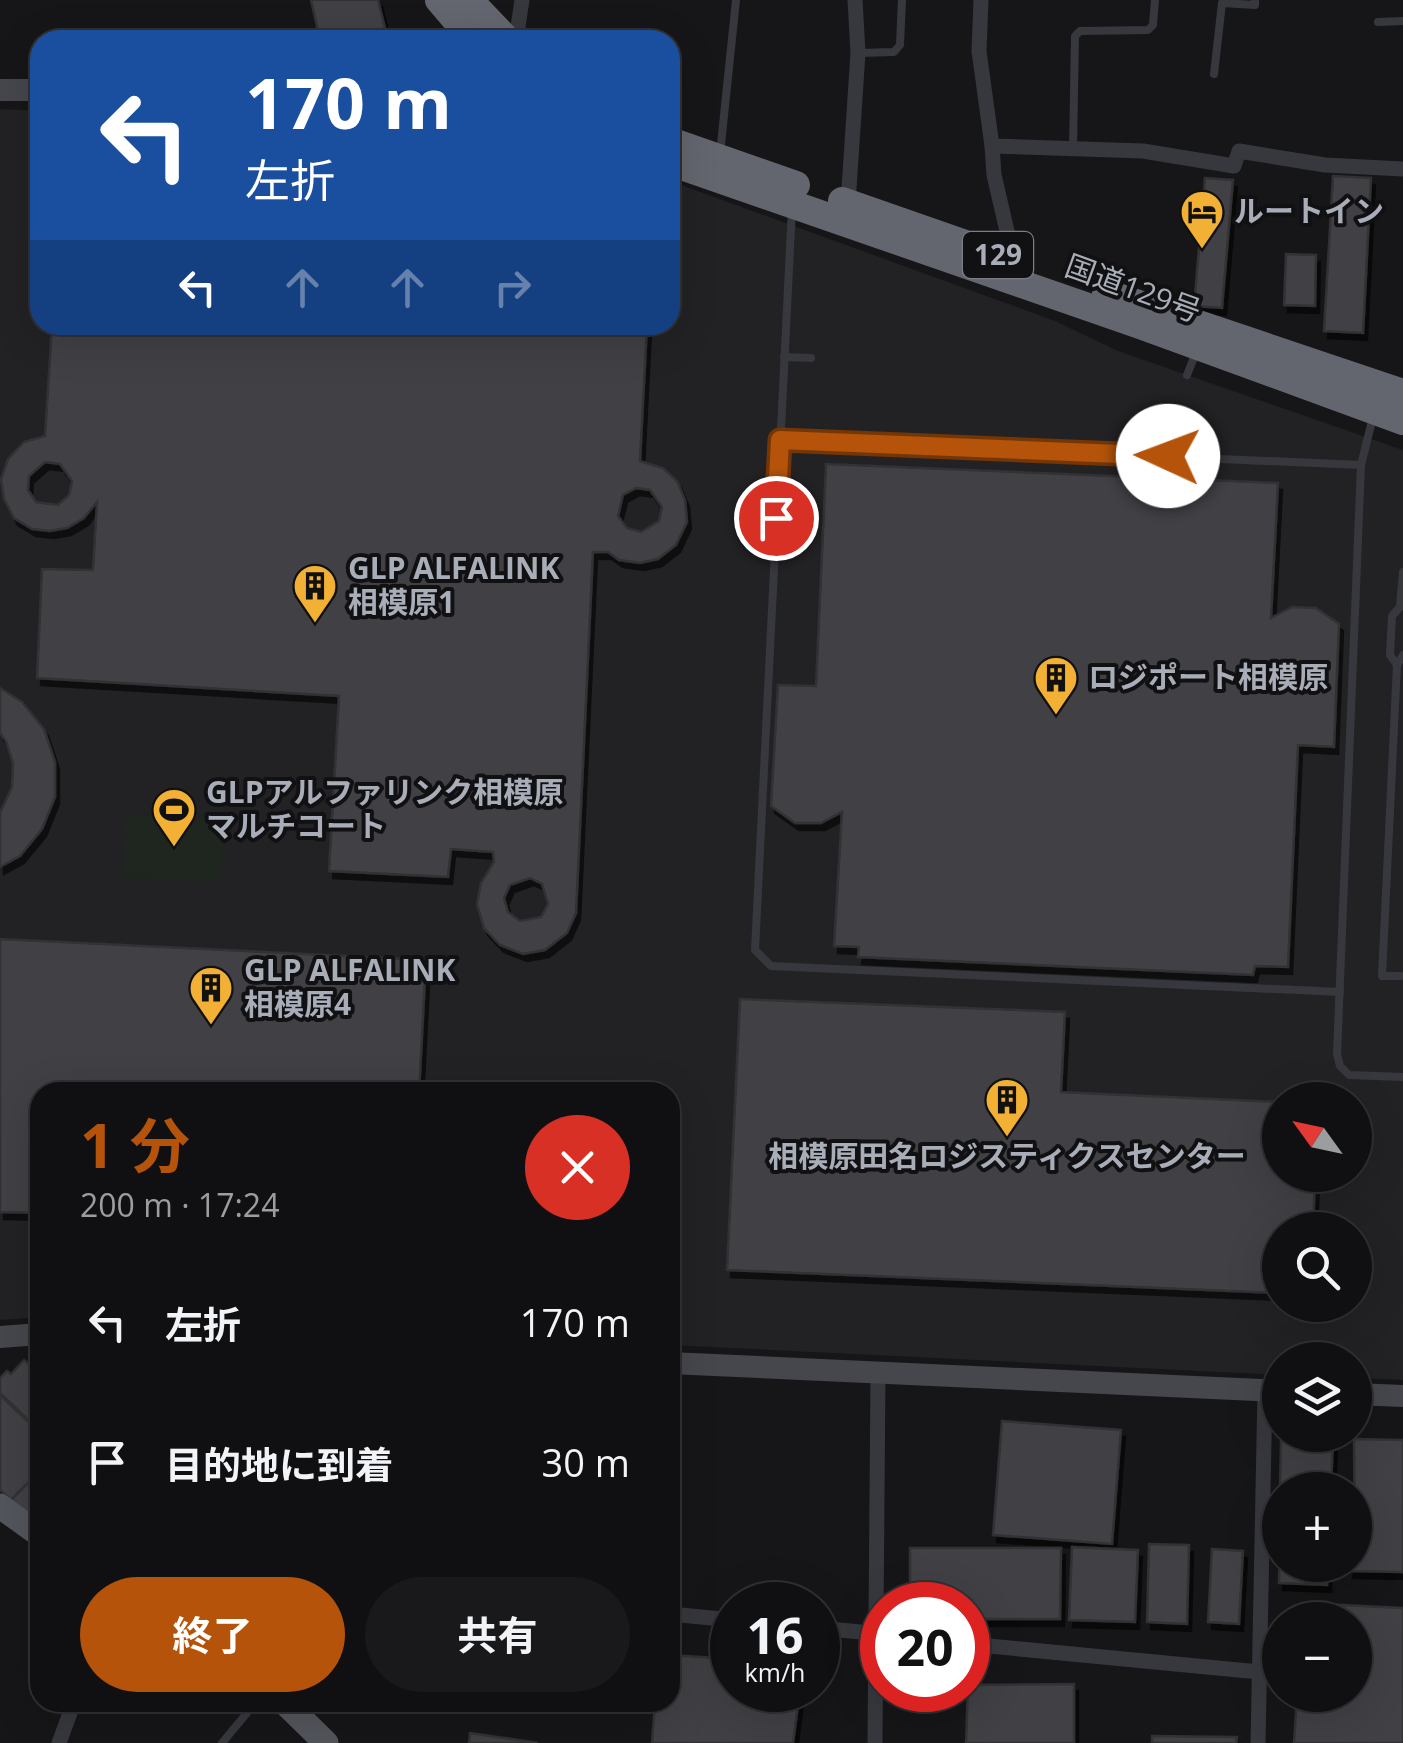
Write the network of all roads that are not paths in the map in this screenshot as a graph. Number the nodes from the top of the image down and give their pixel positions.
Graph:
1 (439, 0) edge
2 (468, 0) edge
3 (522, 0) edge
4 (736, 0) edge
5 (855, 0) edge
6 (902, 0) edge
7 (981, 0) edge
8 (1155, 0) edge
9 (1255, 0) edge
10 (1403, 21) edge
11 (1378, 22) dead end
12 (465, 30) edge
13 (497, 30) edge
14 (518, 30) edge
15 (858, 52) junction
16 (1214, 74) dead end
17 (0, 90) edge
18 (30, 90) edge
19 (680, 145) edge
20 (992, 146) junction
21 (1073, 148) junction
22 (719, 159) junction
23 (680, 165) edge
24 (1403, 168) edge
25 (848, 203) junction
26 (792, 204) junction
27 (1014, 261) junction
28 (1140, 325) junction
29 (1204, 326) junction
30 (784, 357) junction
31 (811, 358) dead end
32 (1403, 376) edge
33 (1403, 393) edge
34 (1403, 420) edge
35 (1371, 425) junction
36 (1403, 436) edge
37 (780, 440) junction
38 (1362, 465) junction
39 (1403, 572) edge
40 (1402, 603) edge
41 (1403, 655) edge
42 (1397, 665) junction
43 (1390, 818) junction
44 (1403, 819) edge
45 (1401, 976) edge
46 (1340, 992) junction
47 (1403, 1077) edge
48 (30, 1334) edge
49 (0, 1336) edge
50 (680, 1363) edge
51 (878, 1372) junction
52 (1262, 1391) edge
53 (1372, 1395) edge
54 (1403, 1396) edge
55 (1269, 1452) edge
56 (0, 1506) edge
57 (30, 1528) edge
58 (880, 1582) edge
59 (680, 1615) edge
60 (710, 1618) edge
61 (990, 1646) edge
62 (1260, 1672) junction
63 (70, 1712) edge
64 (248, 1712) edge
65 (294, 1712) edge
66 (876, 1712) edge
67 (59, 1743) edge
68 (222, 1743) edge
69 (326, 1743) edge
70 (875, 1743) edge
71 (1258, 1743) edge

1 - 12 highway
2 - 13 highway
3 - 14 street
4 - 22 lane
5 - 15 street
6 - 15 lane
7 - 20 street
8 - 21 lane
9 - 16 lane
10 - 11 lane
15 - 25 street
17 - 18 street
19 - 22 highway, 国道129号 / 129
20 - 21 street
20 - 27 street
21 - 24 street
22 - 25 highway, 国道129号 / 129
23 - 26 highway, 国道129号 / 129
25 - 27 highway, 国道129号 / 129
26 - 28 highway, 国道129号 / 129
26 - 30 lane
27 - 29 highway, 国道129号 / 129
28 - 34 highway, 国道129号 / 129
28 - 35 highway
29 - 32 highway
29 - 33 highway, 国道129号 / 129
30 - 31 lane
30 - 37 lane
35 - 36 highway
35 - 38 lane
37 - 38 lane
37 - 46 lane
38 - 46 lane
39 - 40 lane
40 - 42 lane
41 - 42 lane
42 - 43 lane
43 - 44 lane
43 - 45 lane
46 - 47 lane
48 - 49 street
50 - 51 street
51 - 52 street
51 - 58 street
53 - 54 street
55 - 62 street
56 - 57 main road
59 - 60 street
61 - 62 street
62 - 71 street
63 - 67 street
64 - 68 lane
65 - 69 main road
66 - 70 street

